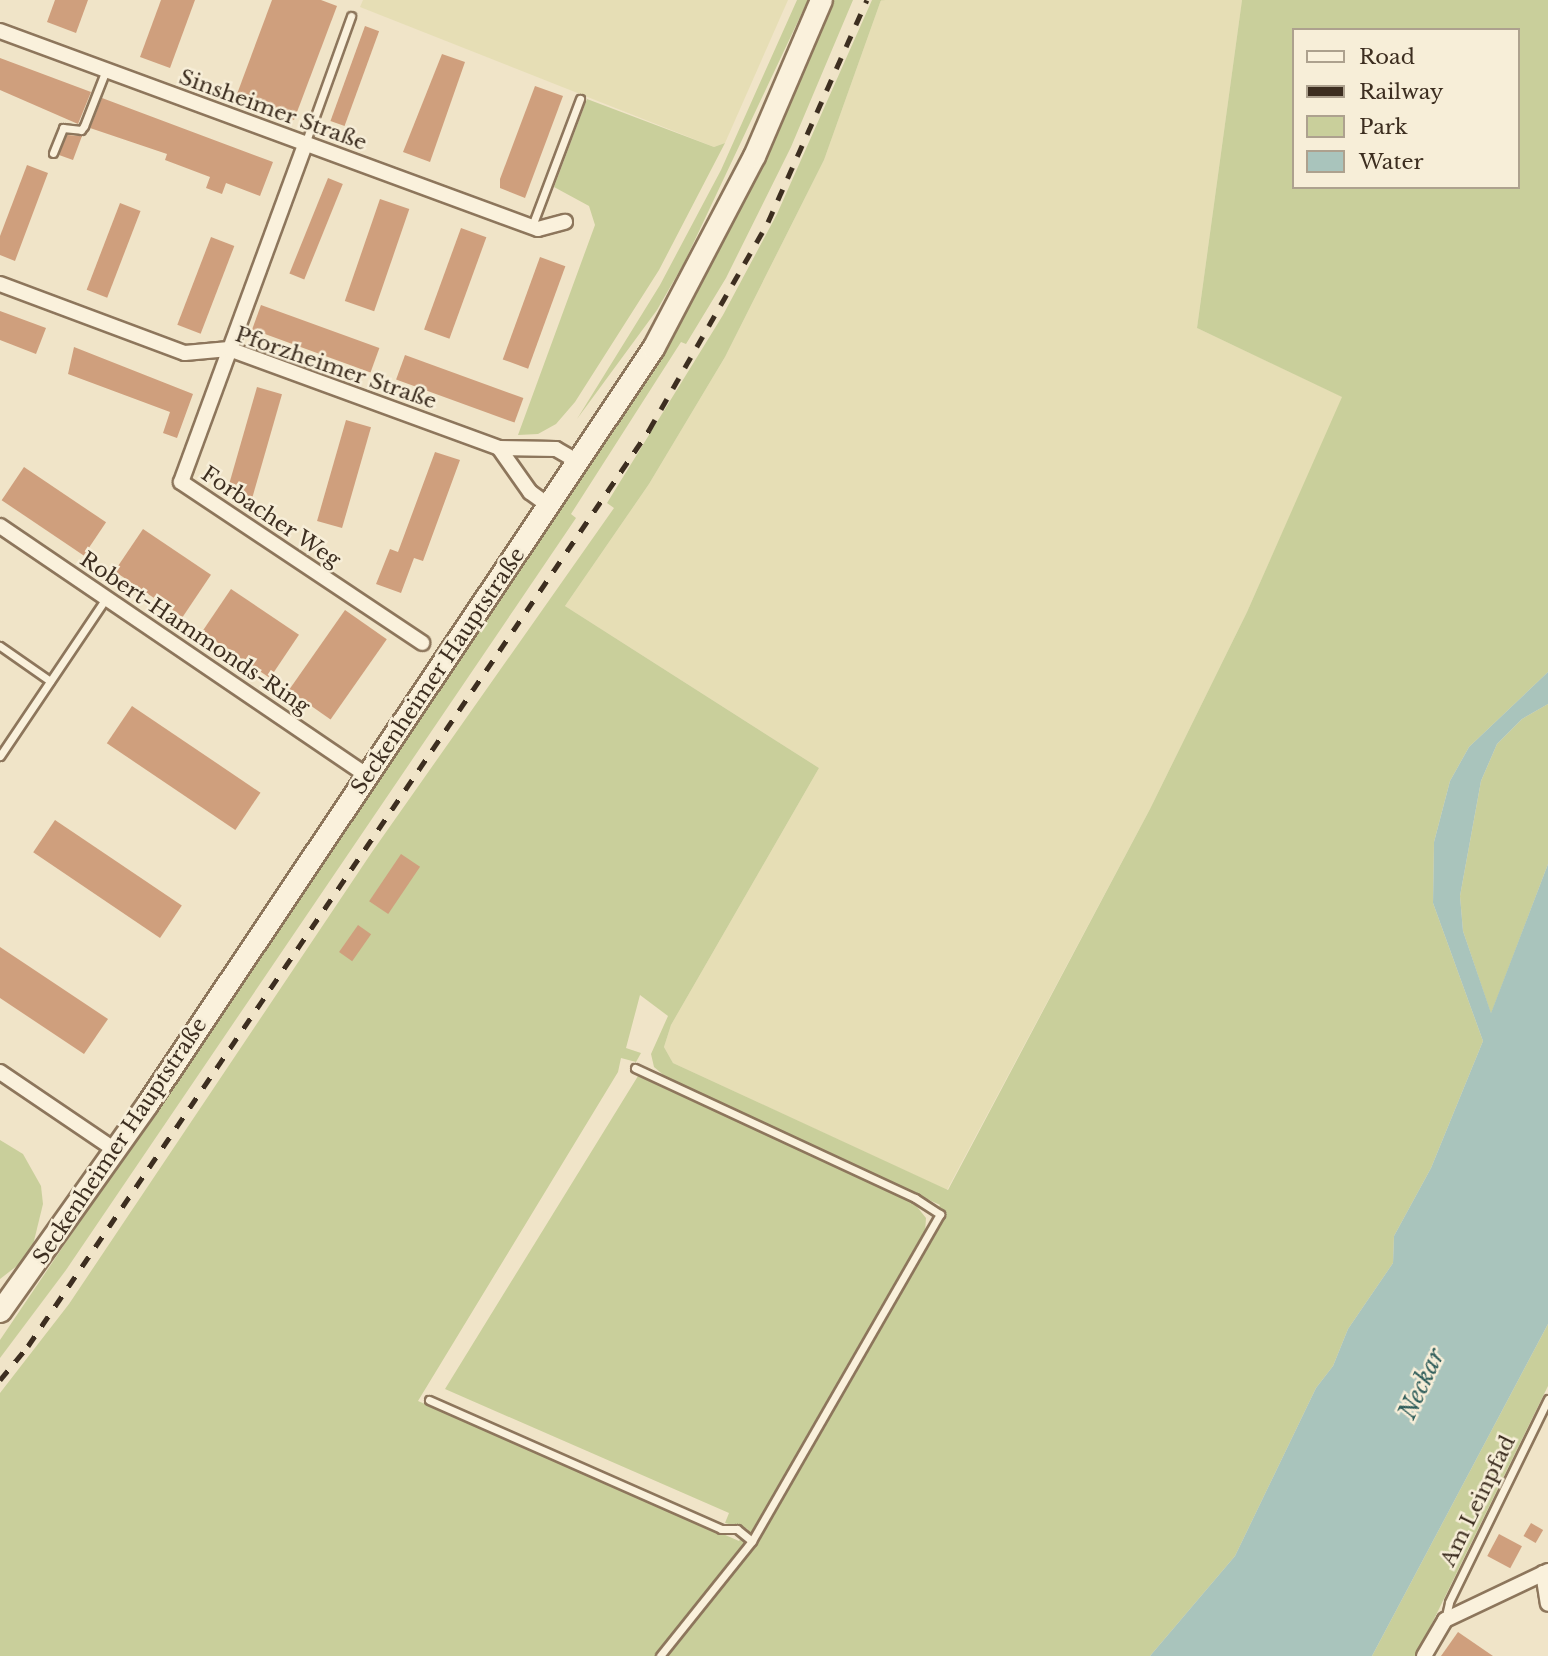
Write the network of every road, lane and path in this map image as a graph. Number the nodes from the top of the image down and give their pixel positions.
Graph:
1 (821, 0) edge
2 (351, 16) dead end
3 (0, 31) edge
4 (106, 70) junction
5 (580, 99) dead end
6 (304, 145) junction
7 (53, 153) dead end
8 (565, 222) dead end
9 (532, 227) junction
10 (0, 284) edge
11 (229, 349) junction
12 (499, 448) junction
13 (580, 463) junction
14 (551, 507) junction
15 (0, 526) edge
16 (106, 598) junction
17 (422, 643) dead end
18 (0, 646) edge
19 (50, 681) junction
20 (0, 756) edge
21 (367, 775) junction
22 (635, 1068) dead end
23 (0, 1072) edge
24 (115, 1150) junction
25 (21, 1284) junction
26 (0, 1292) edge
27 (0, 1311) edge
28 (1548, 1399) edge
29 (429, 1400) dead end
30 (752, 1541) junction
31 (1545, 1572) edge
32 (1548, 1604) edge
33 (1445, 1620) junction
34 (660, 1656) edge
35 (1424, 1656) edge

1 - 13 main road, Seckenheimer Hauptstraße
2 - 6 lane
3 - 4 street, Sinsheimer Straße
4 - 6 street, Sinsheimer Straße
4 - 7 lane
5 - 9 lane
6 - 9 street, Sinsheimer Straße
6 - 11 street
8 - 9 street, Sinsheimer Straße
10 - 11 street, Pforzheimer Straße
11 - 12 street, Pforzheimer Straße
11 - 17 street, Forbacher Weg
12 - 13 street, Pforzheimer Straße
12 - 14 street
13 - 14 main road, Seckenheimer Hauptstraße
14 - 21 main road, Seckenheimer Hauptstraße
15 - 16 street, Robert-Hammonds-Ring
16 - 19 lane
16 - 21 street, Robert-Hammonds-Ring
18 - 19 lane
19 - 20 lane
21 - 24 main road, Seckenheimer Hauptstraße
22 - 30 lane
23 - 24 street
24 - 25 main road, Seckenheimer Hauptstraße
25 - 26 street
25 - 27 main road, Seckenheimer Hauptstraße
28 - 33 lane, Am Leinpfad
29 - 30 lane
30 - 34 lane
31 - 32 street
31 - 33 street
33 - 35 street

